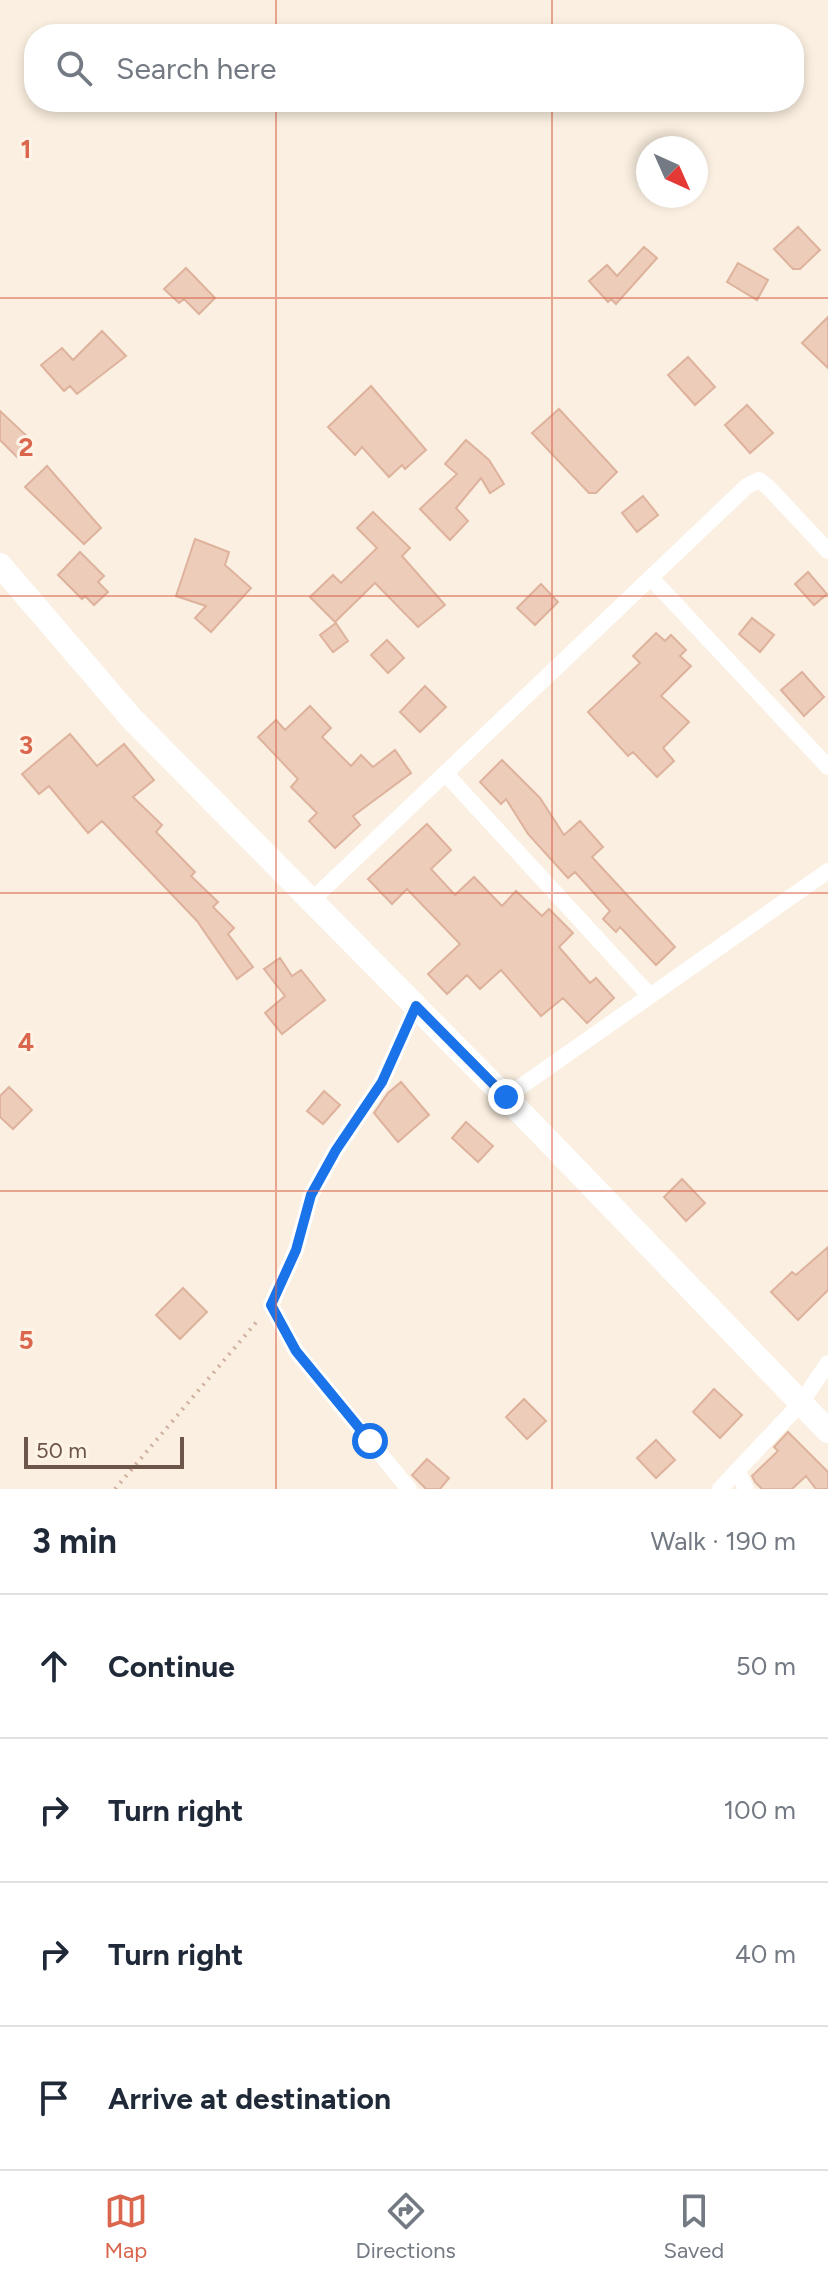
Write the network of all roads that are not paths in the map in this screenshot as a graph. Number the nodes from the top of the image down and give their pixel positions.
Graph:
1 (828, 551) edge
2 (0, 565) edge
3 (651, 578) junction
4 (828, 767) edge
5 (445, 773) junction
6 (828, 871) edge
7 (312, 900) junction
8 (650, 996) junction
9 (416, 1006) junction
10 (506, 1097) junction
11 (828, 1363) edge
12 (801, 1403) junction
13 (828, 1431) edge
14 (738, 1472) junction
15 (409, 1489) edge
16 (720, 1489) edge
17 (746, 1489) edge

1 - 3 street
2 - 7 main road
3 - 4 street
3 - 5 street
5 - 7 street
5 - 8 street
6 - 8 street
7 - 9 main road
8 - 10 street
9 - 10 main road
9 - 15 street
10 - 12 main road
11 - 12 street
12 - 13 main road
12 - 14 street
14 - 16 street
14 - 17 street

